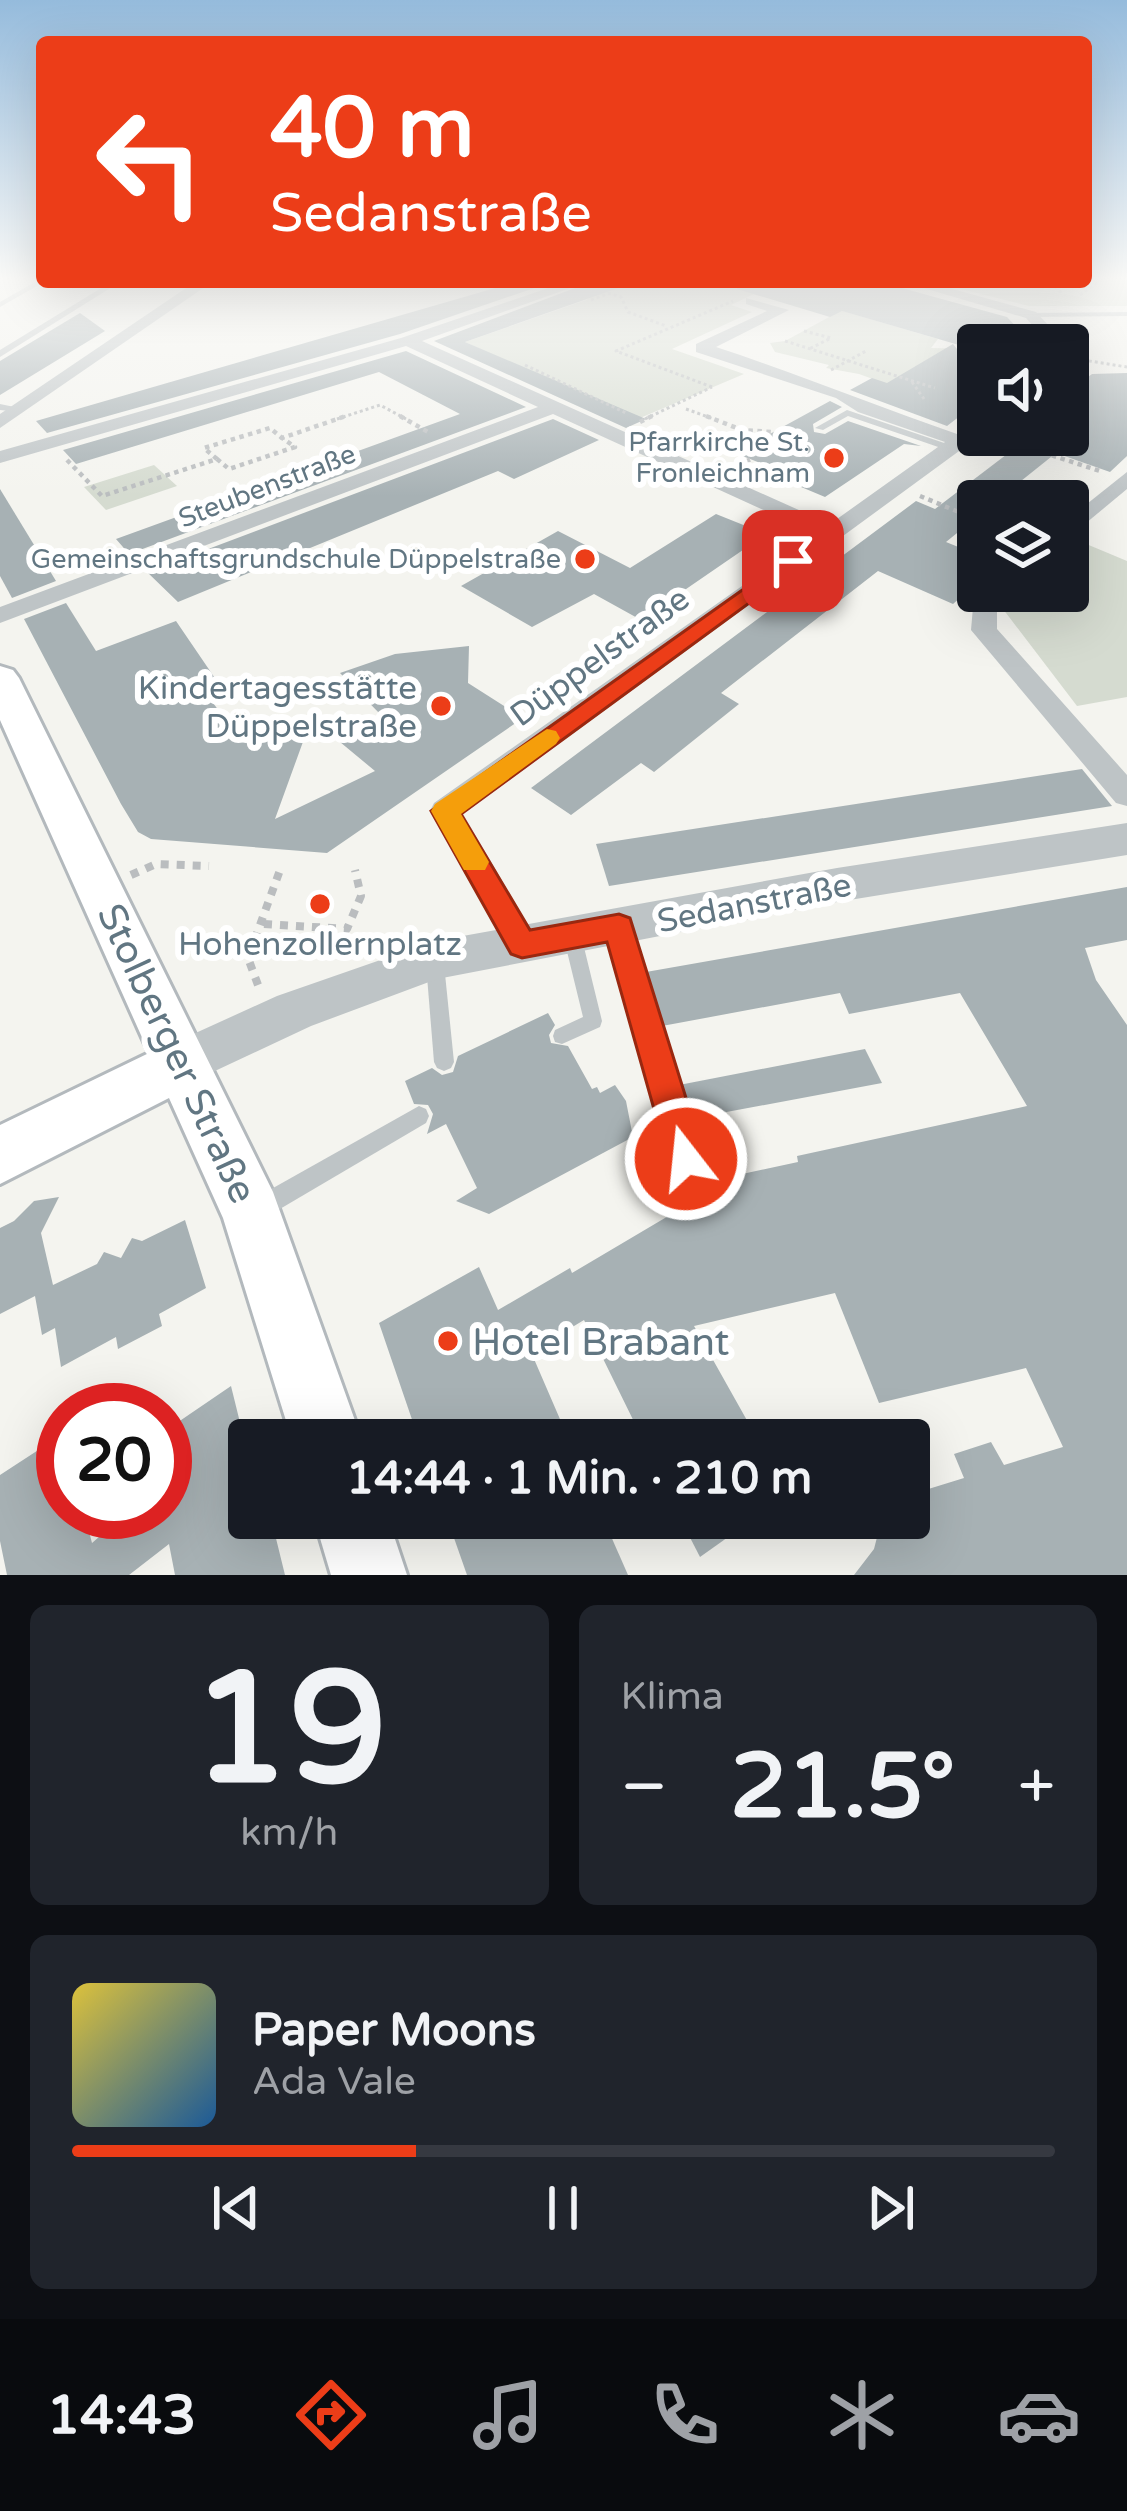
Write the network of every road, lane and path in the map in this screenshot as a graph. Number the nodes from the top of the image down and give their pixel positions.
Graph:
1 (100, 350) edge
2 (378, 350) edge
3 (426, 350) edge
4 (620, 350) edge
5 (704, 350) edge
6 (811, 350) edge
7 (866, 351) dead end
8 (524, 358) dead end
9 (1089, 358) edge
10 (848, 361) junction
11 (1127, 367) edge
12 (831, 370) dead end
13 (911, 381) junction
14 (935, 388) dead end
15 (924, 399) dead end
16 (554, 406) junction
17 (9, 408) edge
18 (686, 410) dead end
19 (707, 417) junction
20 (644, 420) junction
21 (0, 422) edge
22 (698, 422) dead end
23 (724, 424) junction
24 (716, 428) dead end
25 (820, 428) joint
26 (614, 434) junction
27 (283, 437) junction
28 (957, 437) edge
29 (957, 438) edge
30 (957, 443) edge
31 (51, 445) junction
32 (451, 445) junction
33 (1054, 456) edge
34 (0, 457) edge
35 (217, 459) junction
36 (1126, 479) edge
37 (896, 486) junction
38 (957, 511) edge
39 (1089, 512) edge
40 (832, 533) junction
41 (985, 612) edge
42 (0, 616) edge
43 (0, 678) edge
44 (1127, 795) edge
45 (1127, 839) edge
46 (209, 866) dead end
47 (280, 870) dead end
48 (355, 870) dead end
49 (103, 887) junction
50 (264, 924) junction
51 (619, 927) junction
52 (572, 935) junction
53 (522, 944) junction
54 (435, 961) junction
55 (271, 1021) junction
56 (562, 1036) dead end
57 (185, 1062) junction
58 (444, 1062) dead end
59 (419, 1116) dead end
60 (0, 1155) edge
61 (686, 1159) dead end
62 (253, 1213) junction
63 (320, 1419) edge
64 (358, 1539) edge
65 (369, 1575) edge

1 - 17 street
2 - 31 street
3 - 16 street
4 - 20 path
5 - 28 street
6 - 10 path
7 - 10 path
8 - 20 path
9 - 11 path
10 - 12 path
10 - 13 path
13 - 14 path
13 - 15 path
16 - 26 street
16 - 32 street, Steubenstraße
17 - 21 street
18 - 19 path
19 - 22 path
19 - 23 path
20 - 26 path
23 - 24 path
23 - 25 path
25 - 29 lane
26 - 40 street
27 - 32 path
27 - 35 path
27 - 35 path
30 - 37 street, Düppelstraße
31 - 34 street
31 - 35 path
32 - 42 street, Steubenstraße
33 - 36 path
36 - 39 street
37 - 38 path
37 - 40 street, Düppelstraße
40 - 53 street, Düppelstraße
41 - 44 street
43 - 49 main road, Stolberger Straße
45 - 51 street, Sedanstraße
46 - 49 path
47 - 50 path
48 - 50 path
49 - 57 main road, Stolberger Straße
50 - 55 path
51 - 52 street, Sedanstraße
51 - 61 lane
52 - 53 street, Sedanstraße
52 - 56 lane
53 - 54 street, Sedanstraße
54 - 55 street, Sedanstraße
54 - 58 lane
55 - 57 street, Sedanstraße
57 - 60 main road
57 - 62 main road, Stolberger Straße
59 - 62 lane
62 - 63 main road, Stolberger Straße
64 - 65 main road

